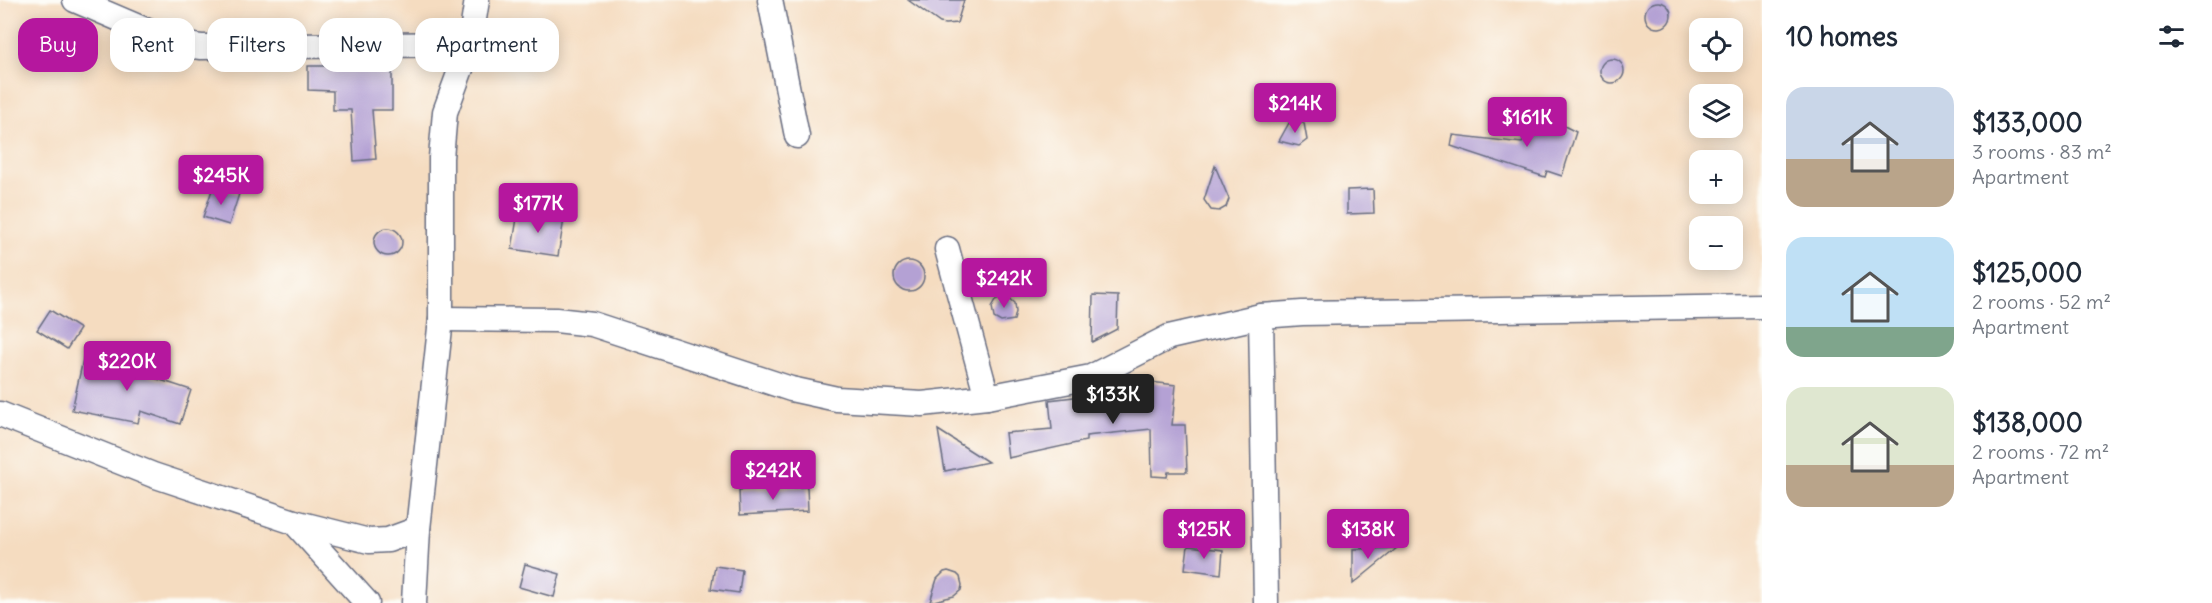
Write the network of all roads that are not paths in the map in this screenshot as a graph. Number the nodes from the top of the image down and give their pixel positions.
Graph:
1 (75, 0) edge
2 (477, 0) edge
3 (770, 0) edge
4 (474, 18) edge
5 (415, 45) edge
6 (460, 72) edge
7 (797, 136) dead end
8 (947, 249) dead end
9 (1762, 306) edge
10 (1262, 316) junction
11 (441, 319) junction
12 (987, 397) junction
13 (0, 414) edge
14 (294, 522) junction
15 (418, 529) junction
16 (367, 603) edge
17 (414, 603) edge
18 (1266, 603) edge

1 - 5 street
2 - 4 street
3 - 7 street
6 - 11 street
8 - 12 street
9 - 10 street
10 - 12 street
10 - 18 street
11 - 12 street
11 - 15 street
13 - 14 street
14 - 15 street
14 - 16 street
15 - 17 street

